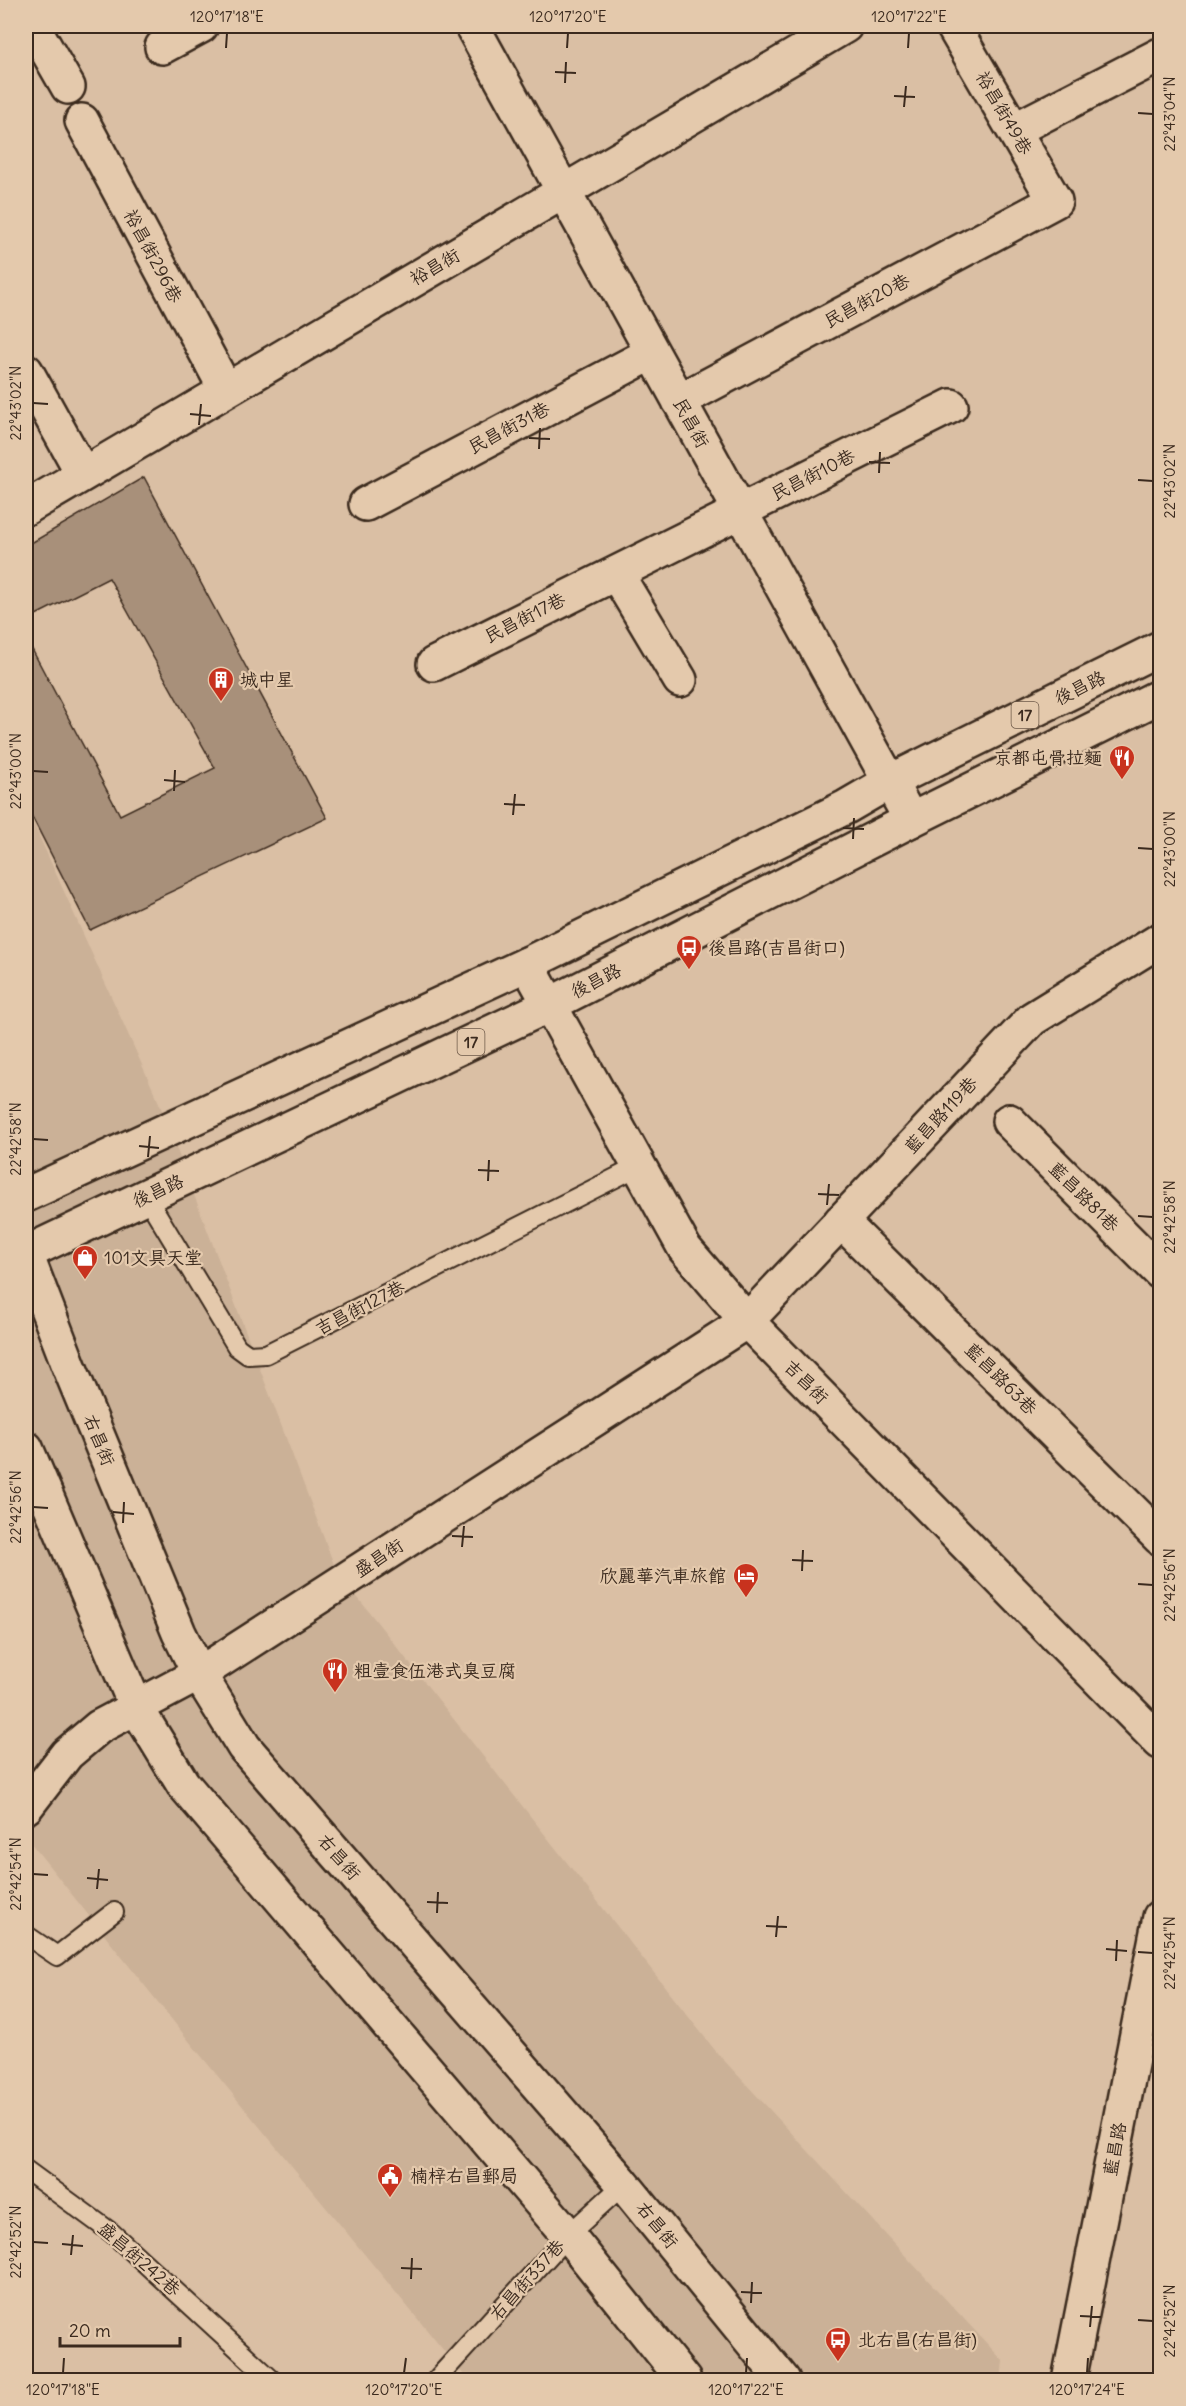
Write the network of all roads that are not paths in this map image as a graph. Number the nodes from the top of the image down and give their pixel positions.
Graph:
1 (33, 26) edge
2 (201, 26) edge
3 (472, 26) edge
4 (845, 26) edge
5 (953, 26) edge
6 (162, 47) dead end
7 (1161, 55) edge
8 (68, 87) dead end
9 (82, 121) dead end
10 (1014, 130) junction
11 (563, 191) junction
12 (1054, 201) joint
13 (652, 353) junction
14 (26, 371) edge
15 (226, 390) junction
16 (679, 401) junction
17 (951, 406) dead end
18 (83, 474) junction
19 (366, 504) dead end
20 (26, 508) edge
21 (740, 512) junction
22 (616, 573) junction
23 (1161, 648) edge
24 (434, 664) dead end
25 (680, 680) dead end
26 (1161, 696) edge
27 (889, 782) junction
28 (910, 820) junction
29 (1161, 940) edge
30 (527, 964) junction
31 (549, 1005) junction
32 (1009, 1121) dead end
33 (639, 1166) junction
34 (26, 1195) edge
35 (146, 1196) junction
36 (841, 1221) junction
37 (26, 1254) edge
38 (1161, 1272) edge
39 (747, 1321) junction
40 (26, 1448) edge
41 (1161, 1538) edge
42 (199, 1674) junction
43 (136, 1707) junction
44 (1161, 1742) edge
45 (26, 1807) edge
46 (114, 1912) dead end
47 (1161, 1917) edge
48 (26, 1935) edge
49 (26, 2170) edge
50 (624, 2184) junction
51 (568, 2235) junction
52 (272, 2380) edge
53 (436, 2380) edge
54 (684, 2380) edge
55 (783, 2380) edge
56 (1070, 2380) edge

1 - 8 street
2 - 6 street
3 - 11 street, 民昌街
4 - 11 street, 裕昌街
5 - 10 street, 裕昌街49巷
7 - 10 street
9 - 15 street, 裕昌街296巷
10 - 12 street, 裕昌街49巷
11 - 13 street, 民昌街
11 - 15 street, 裕昌街
12 - 16 street, 民昌街20巷
13 - 16 street, 民昌街
13 - 19 street, 民昌街31巷
14 - 18 street
15 - 18 street, 裕昌街
16 - 21 street, 民昌街
17 - 21 street, 民昌街10巷
18 - 20 street, 裕昌街
21 - 22 street, 民昌街17巷
21 - 27 street, 民昌街
22 - 24 street, 民昌街17巷
22 - 25 street
23 - 27 street, 後昌路 / 17
26 - 28 street, 後昌路 / 17
27 - 28 street, 民昌街
27 - 30 street, 後昌路 / 17
28 - 31 street, 後昌路 / 17
29 - 36 street, 藍昌路119巷
30 - 31 street, 吉昌街
30 - 34 street, 後昌路 / 17
31 - 33 street, 吉昌街
31 - 35 street, 後昌路 / 17
32 - 38 street, 藍昌路81巷
33 - 35 lane, 吉昌街127巷
33 - 39 street, 吉昌街
35 - 37 street, 後昌路 / 17
36 - 39 street, 藍昌路119巷
36 - 41 street, 藍昌路63巷
37 - 42 street, 右昌街
39 - 42 street, 盛昌街
39 - 44 street, 吉昌街
40 - 43 street
42 - 43 street, 盛昌街
42 - 50 street, 右昌街
43 - 45 street, 盛昌街
43 - 51 street
46 - 48 lane
47 - 56 street, 藍昌路
49 - 52 lane, 盛昌街242巷
50 - 51 lane, 右昌街337巷
50 - 55 street, 右昌街
51 - 53 lane, 右昌街337巷
51 - 54 street

